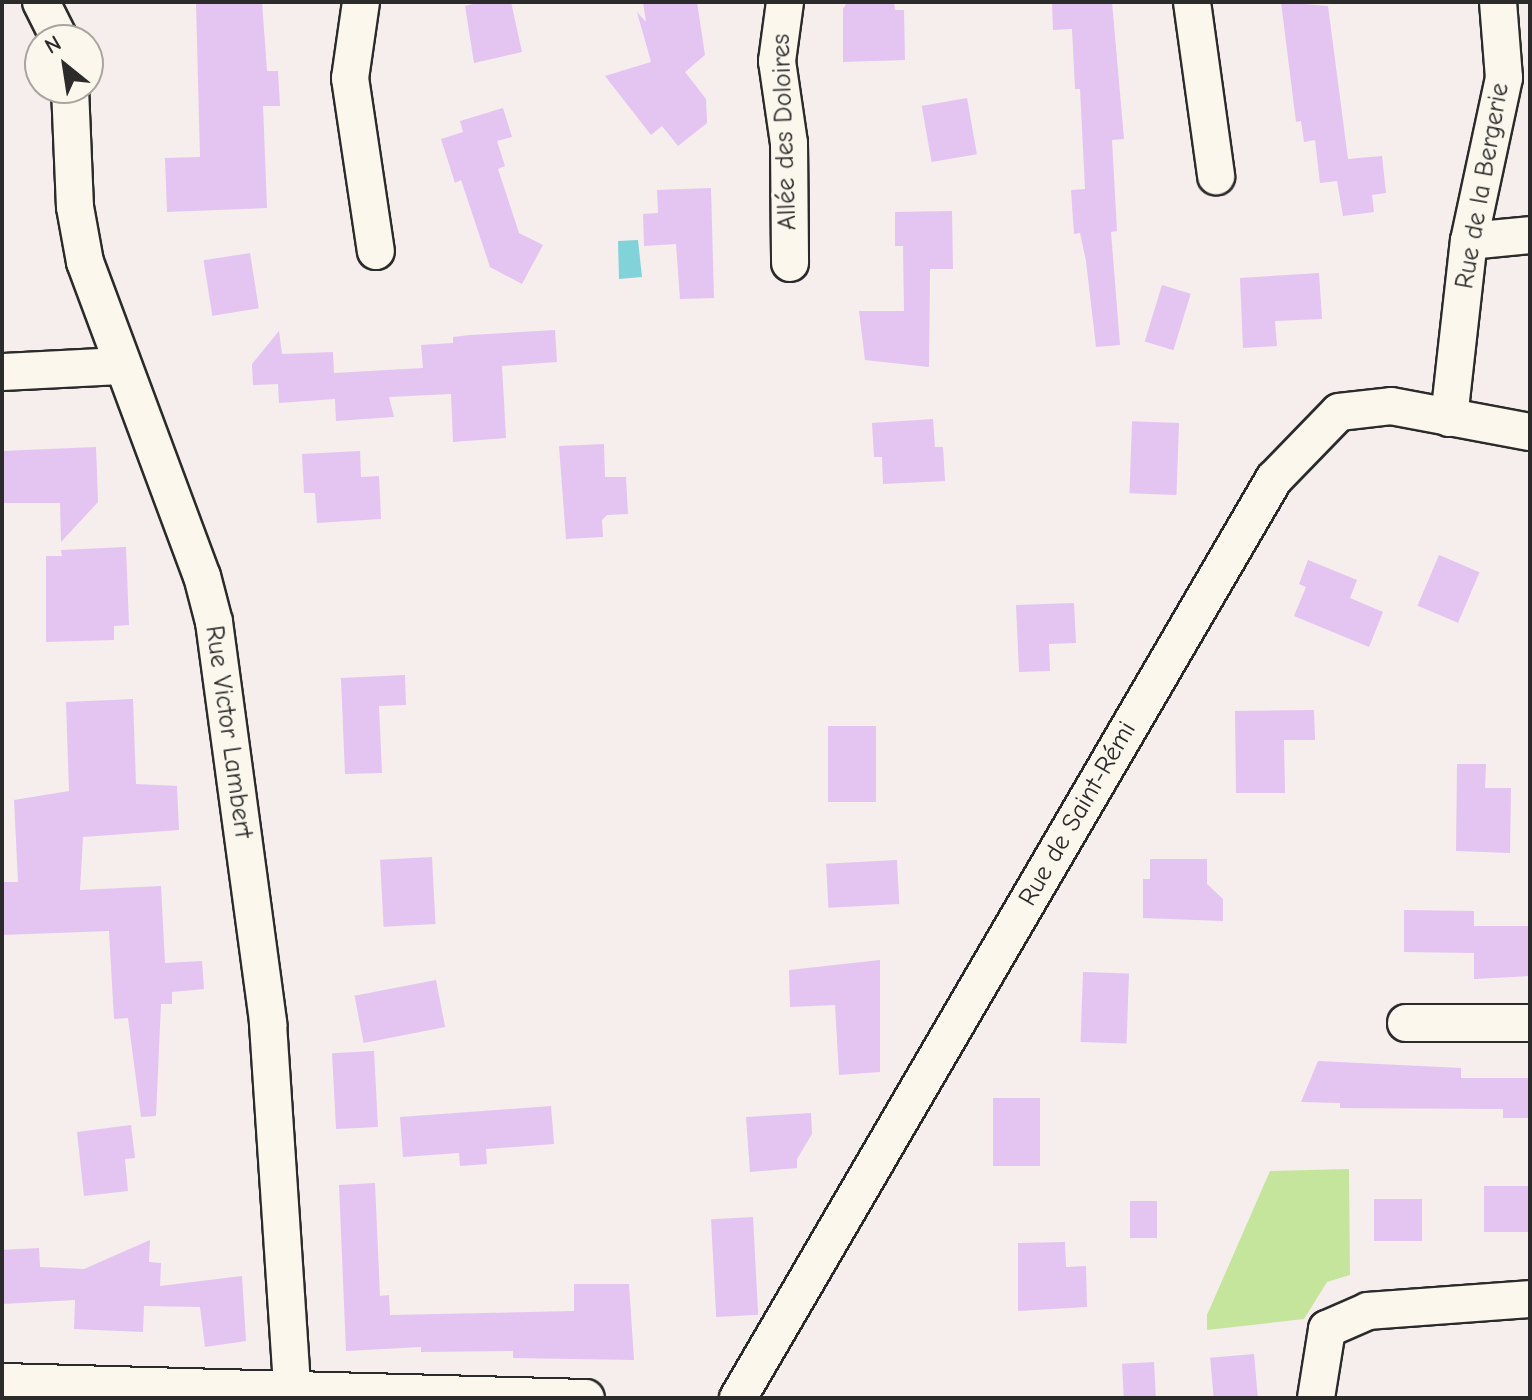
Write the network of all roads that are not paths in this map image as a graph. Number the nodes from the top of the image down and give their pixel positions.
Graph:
1 (41, 2) edge
2 (361, 2) edge
3 (785, 2) edge
4 (1192, 2) edge
5 (1498, 2) edge
6 (52, 24) edge
7 (71, 104) edge
8 (1216, 176) dead end
9 (1530, 235) edge
10 (1469, 241) junction
11 (376, 251) dead end
12 (790, 263) dead end
13 (122, 366) junction
14 (2, 372) edge
15 (1449, 418) junction
16 (1530, 432) edge
17 (1406, 1023) dead end
18 (1530, 1023) edge
19 (1530, 1299) edge
20 (2, 1382) edge
21 (293, 1394) edge
22 (586, 1398) edge
23 (738, 1398) edge
24 (1316, 1398) edge

1 - 6 street
2 - 11 street
3 - 12 street, Allée des Doloires
4 - 8 street
5 - 10 street, Rue de la Bergerie
7 - 13 street, Rue Victor Lambert
9 - 10 street
10 - 15 street, Rue de la Bergerie
13 - 14 street
13 - 21 street, Rue Victor Lambert
15 - 16 street, Rue de Saint-Rémi
15 - 23 street, Rue de Saint-Rémi
17 - 18 street
19 - 24 street
20 - 21 street
21 - 22 street

